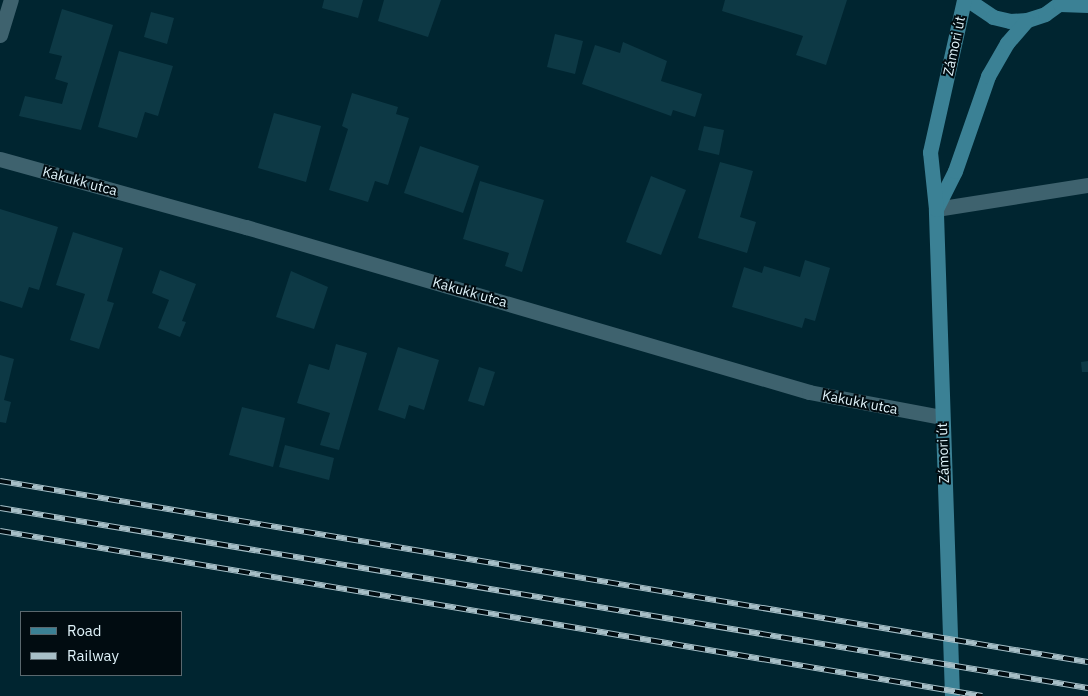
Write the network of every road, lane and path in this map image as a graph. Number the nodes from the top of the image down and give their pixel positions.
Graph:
1 (11, 0) edge
2 (964, 0) edge
3 (968, 0) edge
4 (1062, 2) edge
5 (1088, 5) edge
6 (1027, 20) junction
7 (0, 35) edge
8 (0, 159) edge
9 (1088, 186) edge
10 (936, 209) junction
11 (941, 417) junction
12 (952, 696) edge

1 - 7 street
2 - 10 main road, Zámori út
3 - 6 main road
4 - 5 main road
4 - 6 main road
6 - 10 main road, Zámori út
8 - 11 street, Kakukk utca
9 - 10 street
10 - 11 main road, Zámori út
11 - 12 main road, Zámori út

